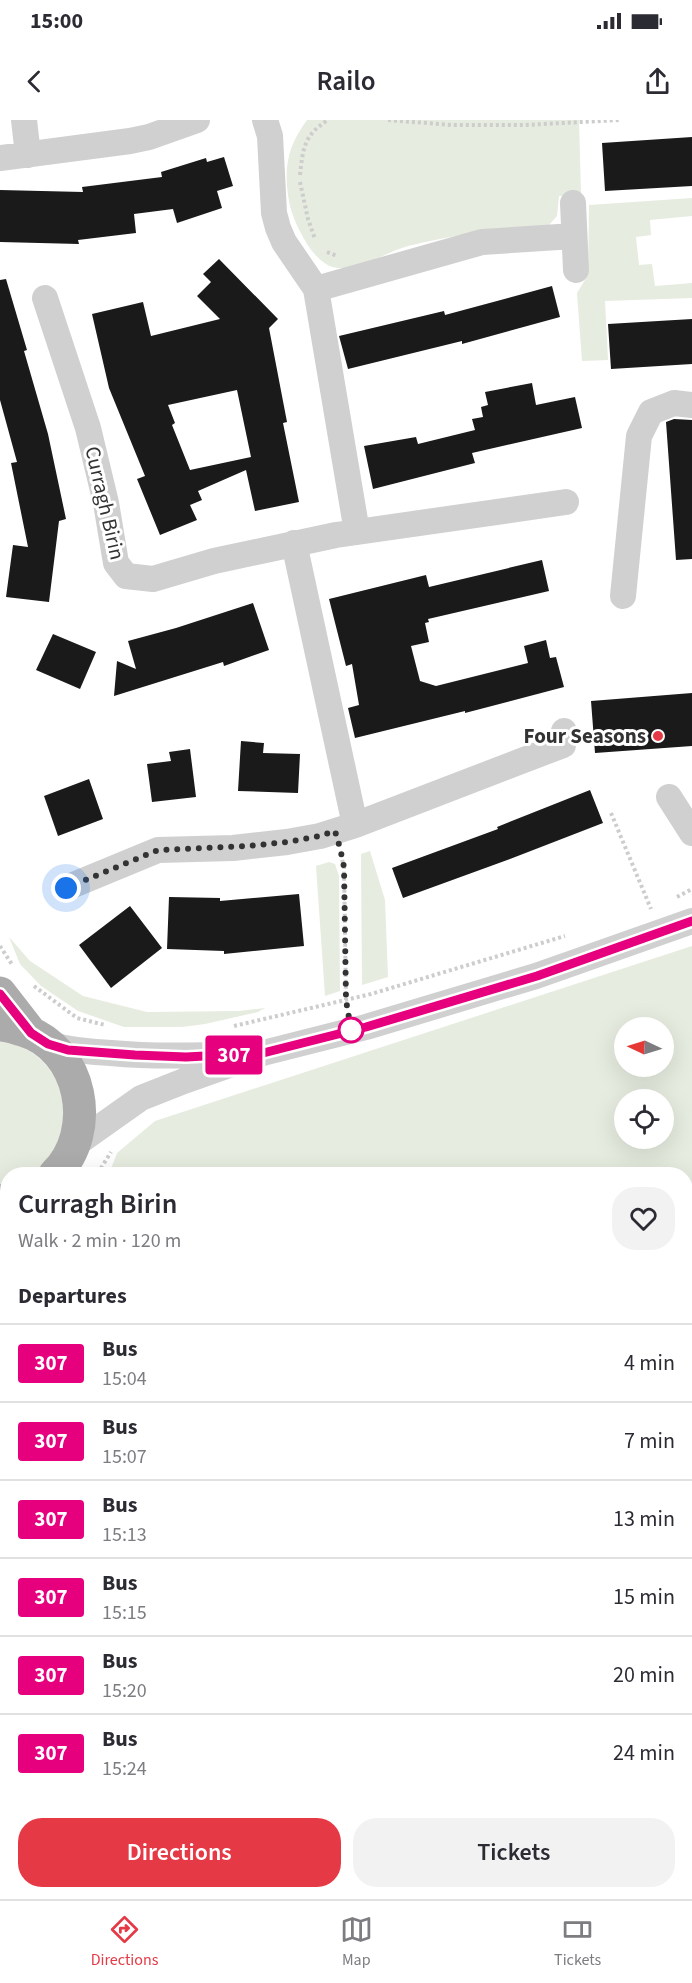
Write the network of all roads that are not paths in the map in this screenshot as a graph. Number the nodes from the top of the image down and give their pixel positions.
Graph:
1 (24, 120) edge
2 (197, 120) edge
3 (265, 120) edge
4 (28, 155) junction
5 (0, 158) edge
6 (573, 202) dead end
7 (574, 236) junction
8 (576, 270) dead end
9 (316, 289) junction
10 (45, 298) dead end
11 (692, 405) edge
12 (566, 502) dead end
13 (357, 532) junction
14 (294, 543) junction
15 (623, 596) dead end
16 (564, 731) dead end
17 (669, 797) dead end
18 (345, 828) junction
19 (692, 833) edge
20 (66, 888) dead end
21 (692, 921) edge
22 (14, 987) edge
23 (26, 1034) edge
24 (263, 1053) junction
25 (65, 1165) edge

1 - 4 street
2 - 4 street
3 - 9 street
4 - 5 street
6 - 7 street
7 - 8 street
7 - 9 street
9 - 13 street
10 - 14 street, Curragh Birin
11 - 15 street
12 - 13 street, Curragh Birin
13 - 14 street, Curragh Birin
14 - 18 street
16 - 18 street
17 - 19 street
18 - 20 street
21 - 24 street
22 - 23 main road
23 - 24 street
23 - 25 main road
24 - 25 street

